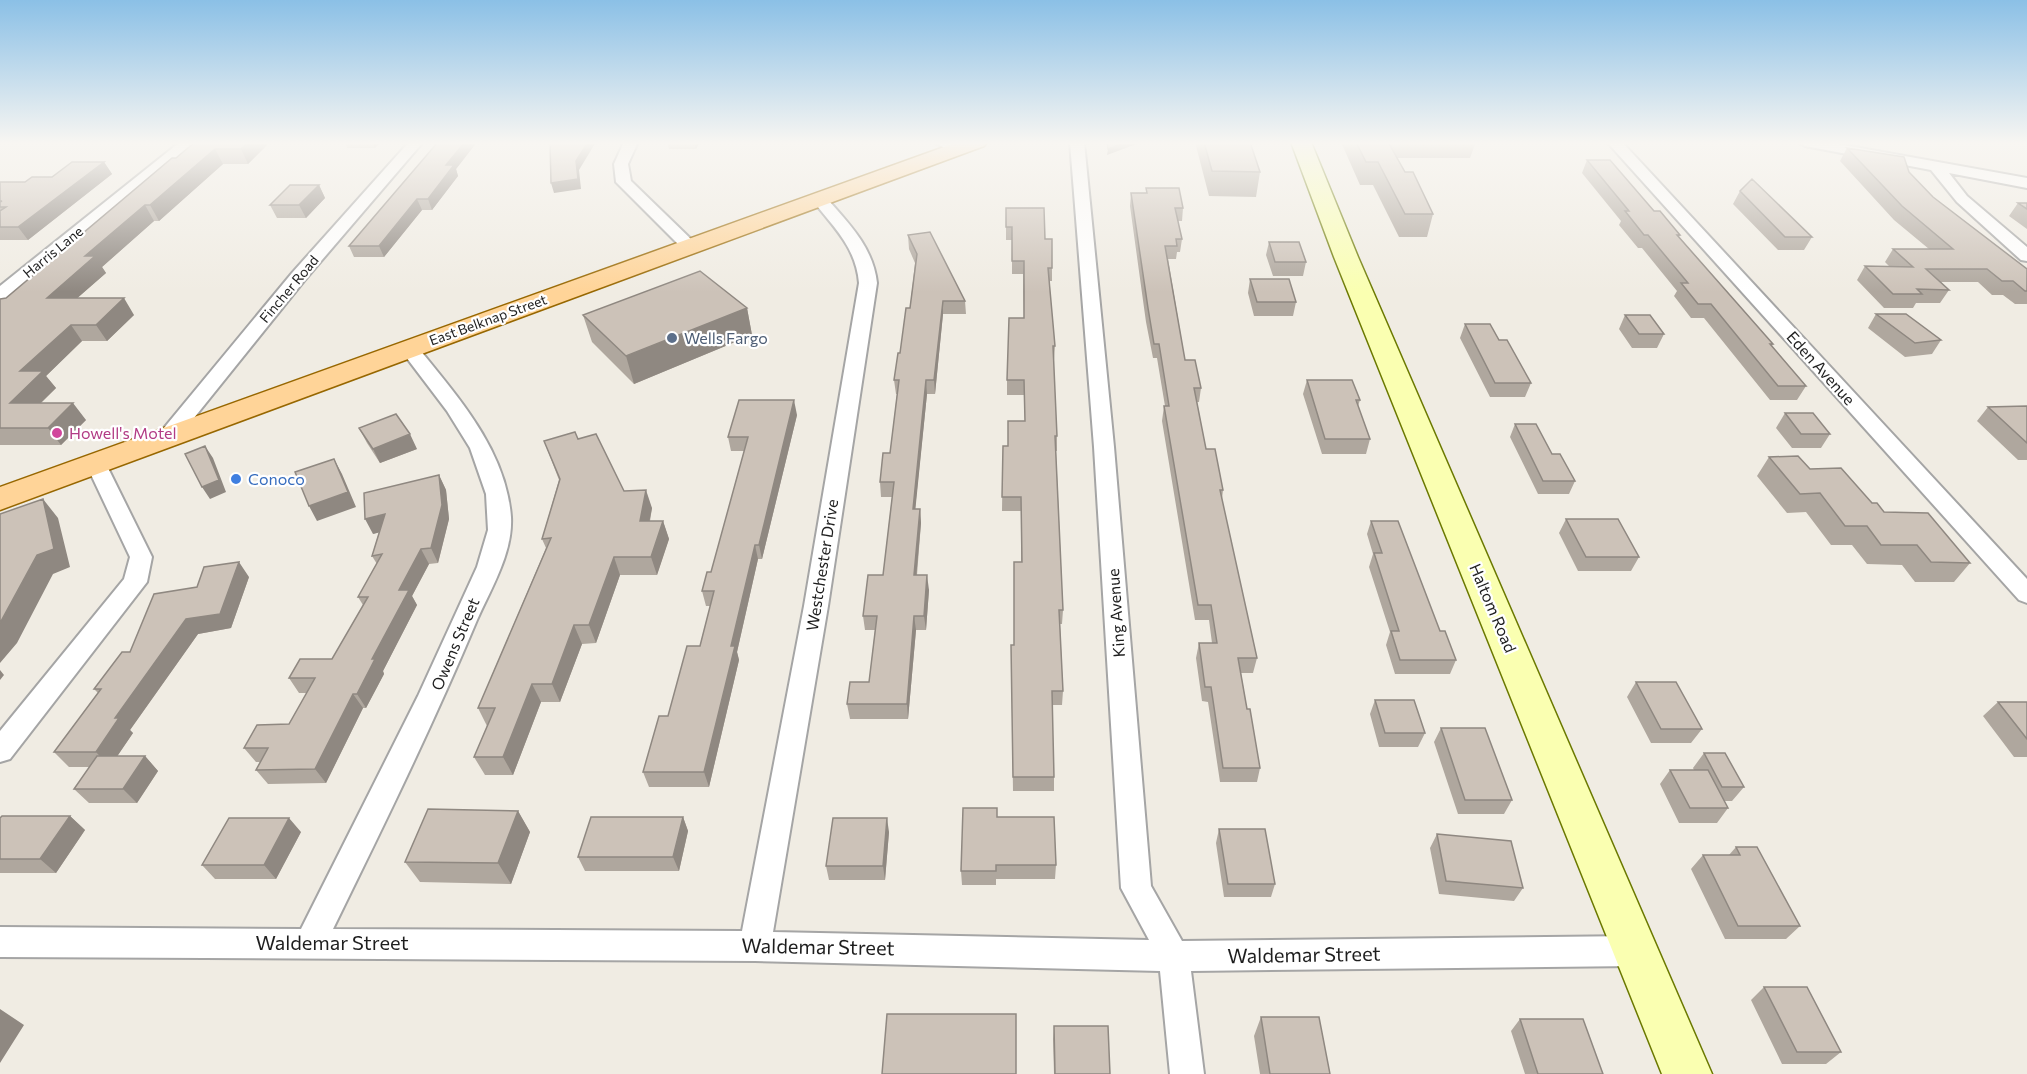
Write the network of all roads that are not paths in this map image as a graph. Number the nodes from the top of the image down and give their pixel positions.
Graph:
1 (127, 192) edge
2 (372, 192) edge
3 (634, 192) edge
4 (834, 192) edge
5 (1081, 192) edge
6 (1320, 192) edge
7 (1660, 192) edge
8 (1957, 192) edge
9 (819, 198) junction
10 (689, 246) junction
11 (2027, 256) edge
12 (0, 295) edge
13 (409, 348) junction
14 (166, 439) junction
15 (96, 464) junction
16 (0, 499) edge
17 (2027, 594) edge
18 (0, 751) edge
19 (0, 942) edge
20 (311, 942) junction
21 (754, 945) junction
22 (1636, 951) junction
23 (1174, 956) junction
24 (1187, 1074) edge
25 (1687, 1074) edge

1 - 12 street, Harris Lane
2 - 14 street, Fincher Road
3 - 10 street
4 - 9 main road, East Belknap Street
5 - 23 street, King Avenue
6 - 22 main road, Haltom Road
7 - 17 street, Eden Avenue
8 - 11 street
9 - 10 main road, East Belknap Street
9 - 21 street, Westchester Drive
10 - 13 main road, East Belknap Street
13 - 14 main road, East Belknap Street
13 - 20 street, Owens Street
14 - 15 main road, East Belknap Street
15 - 16 main road, East Belknap Street
15 - 18 street
19 - 20 street, Waldemar Street
20 - 21 street, Waldemar Street
21 - 23 street, Waldemar Street
22 - 23 street, Waldemar Street
22 - 25 main road, Haltom Road
23 - 24 street, King Avenue

